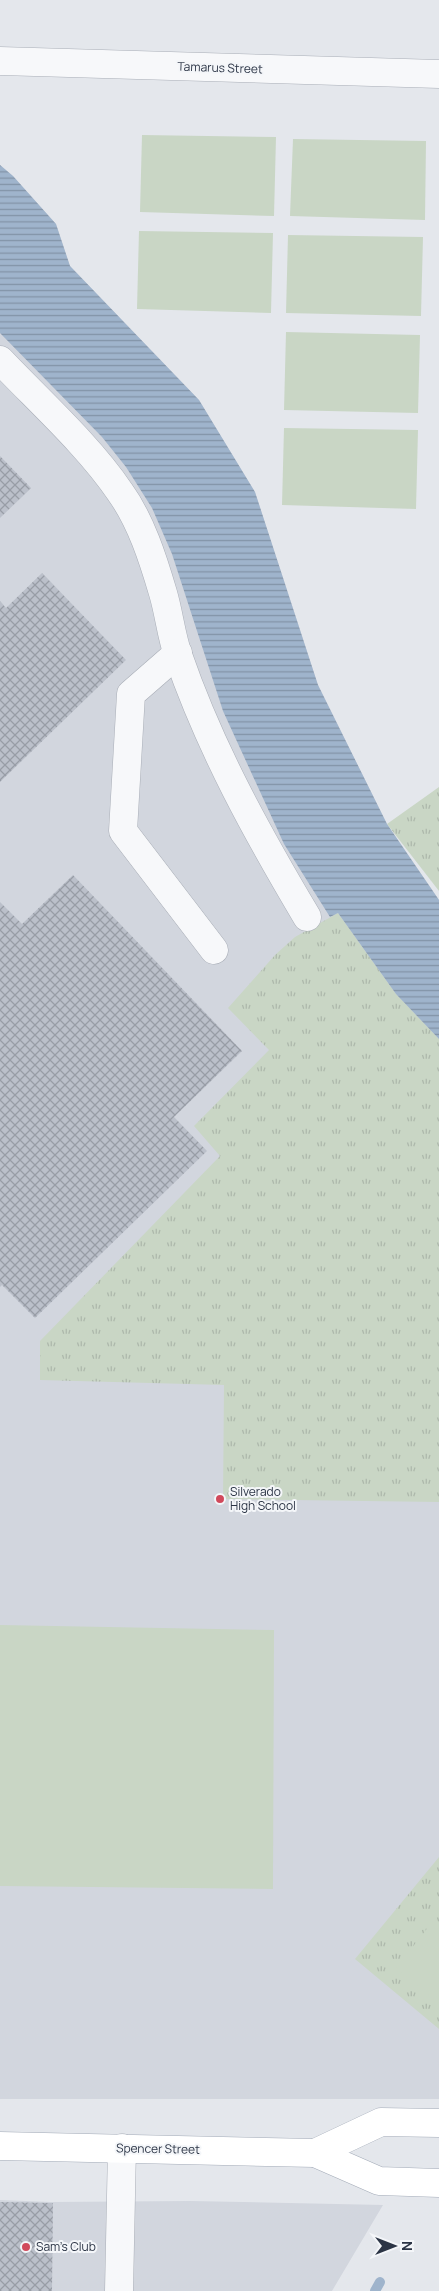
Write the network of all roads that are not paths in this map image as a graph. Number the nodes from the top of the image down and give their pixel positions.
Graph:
1 (0, 61) edge
2 (439, 74) edge
3 (0, 360) edge
4 (178, 653) junction
5 (307, 917) dead end
6 (214, 950) dead end
7 (439, 2123) edge
8 (0, 2146) edge
9 (122, 2148) junction
10 (315, 2152) junction
11 (439, 2183) edge
12 (119, 2291) edge

1 - 2 street, Tamarus Street
3 - 4 street
4 - 5 street
4 - 6 street
7 - 10 main road, Spencer Street
8 - 9 main road, Spencer Street
9 - 10 main road, Spencer Street
9 - 12 street
10 - 11 main road, Spencer Street

